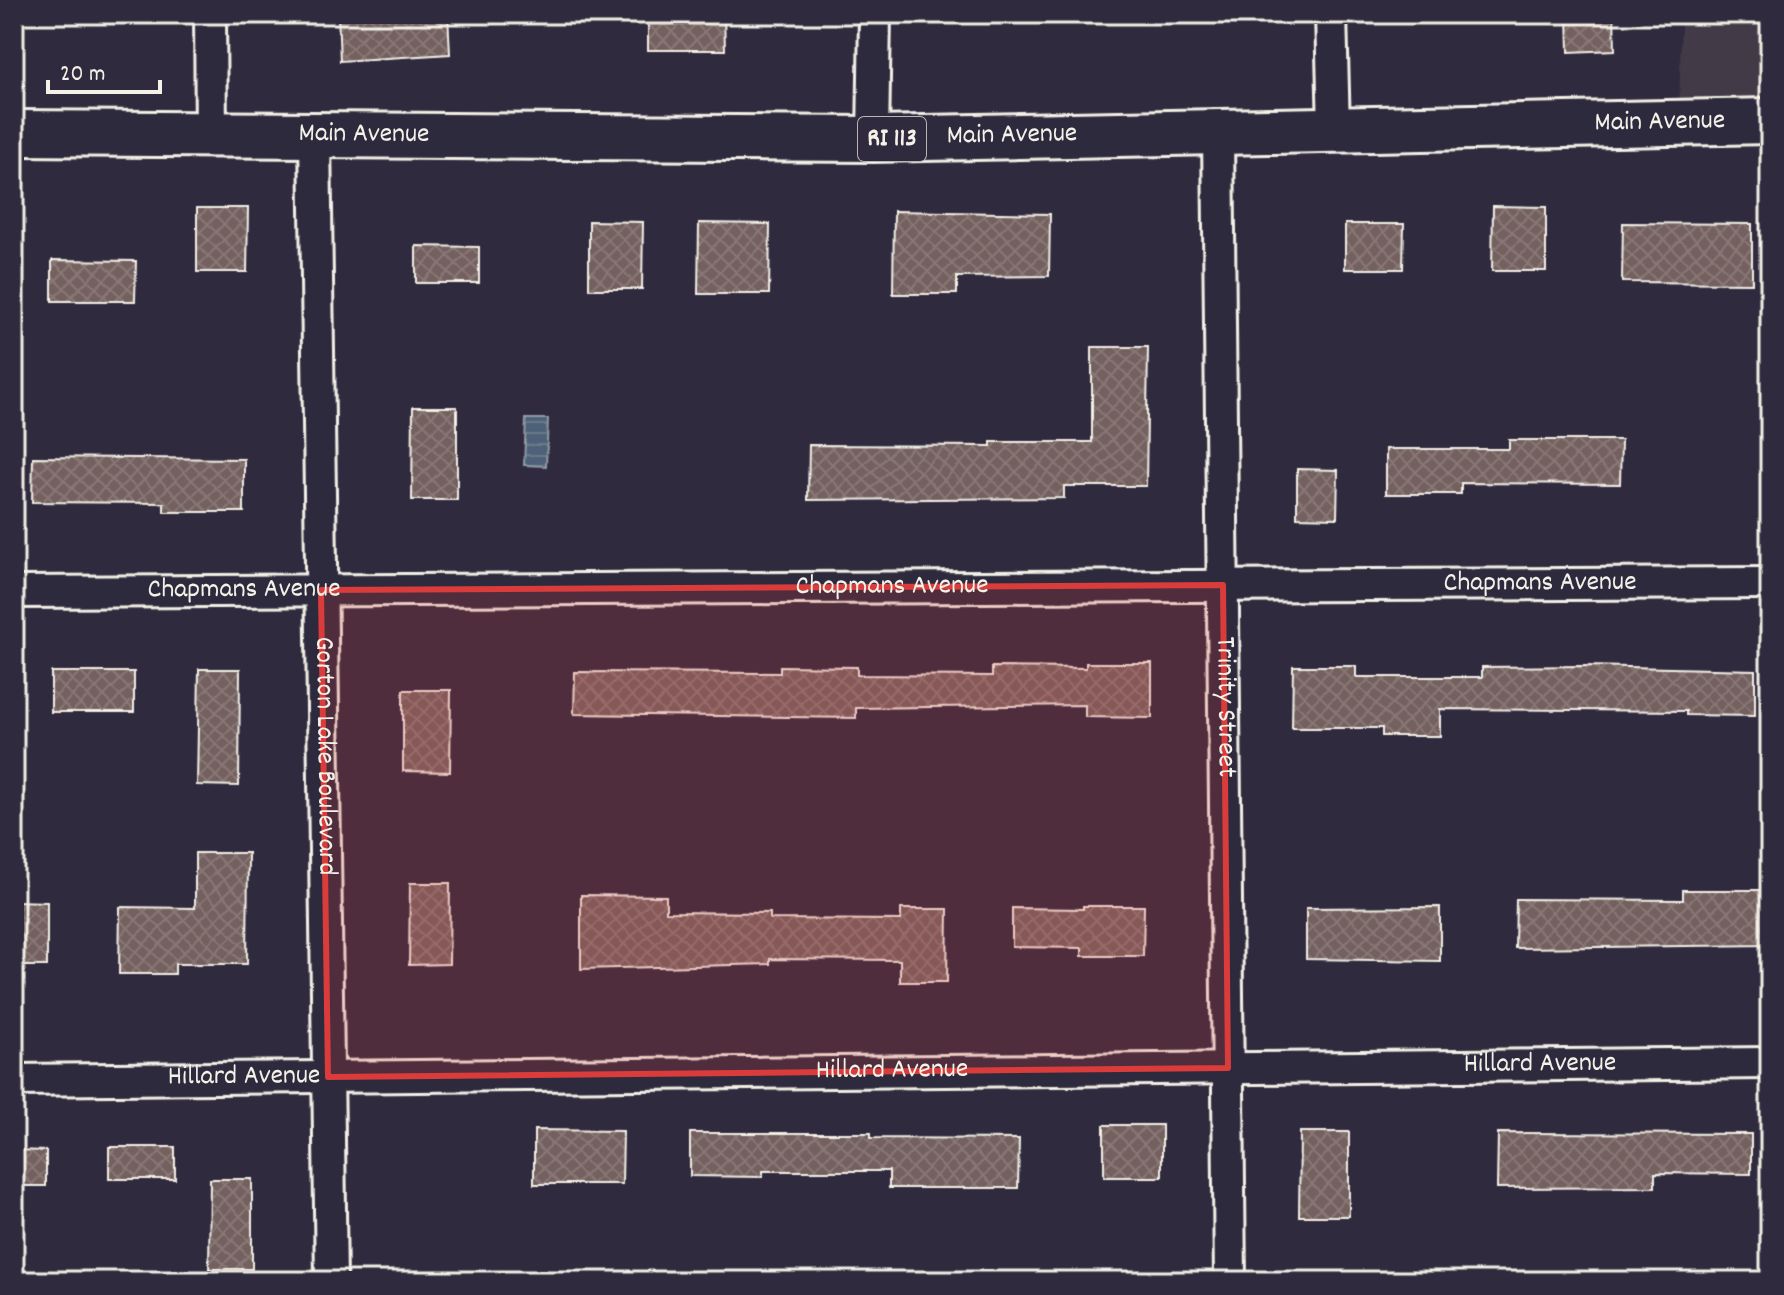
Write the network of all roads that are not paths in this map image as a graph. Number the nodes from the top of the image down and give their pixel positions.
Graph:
1 (210, 14) edge
2 (875, 14) edge
3 (1331, 14) edge
4 (1770, 121) edge
5 (1334, 130) junction
6 (14, 133) edge
7 (1218, 133) junction
8 (211, 134) junction
9 (315, 136) junction
10 (873, 139) junction
11 (1770, 583) edge
12 (1223, 585) junction
13 (321, 590) junction
14 (14, 592) edge
15 (1770, 1063) edge
16 (1228, 1068) junction
17 (328, 1077) junction
18 (14, 1080) edge
19 (331, 1281) edge
20 (1230, 1281) edge

1 - 8 street
2 - 10 street
3 - 5 street
4 - 5 main road, Main Avenue / RI 113
5 - 7 main road, Main Avenue / RI 113
6 - 8 main road, Main Avenue / RI 113
7 - 10 main road, Main Avenue / RI 113
7 - 12 street, Trinity Street
8 - 9 main road, Main Avenue / RI 113
9 - 10 main road, Main Avenue / RI 113
9 - 13 street, Gorton Lake Boulevard
11 - 12 street, Chapmans Avenue
12 - 13 street, Chapmans Avenue
12 - 16 street, Trinity Street
13 - 14 street, Chapmans Avenue
13 - 17 street, Gorton Lake Boulevard
15 - 16 street, Hillard Avenue
16 - 17 street, Hillard Avenue
16 - 20 street, Trinity Street
17 - 18 street, Hillard Avenue
17 - 19 street, Gorton Lake Boulevard

